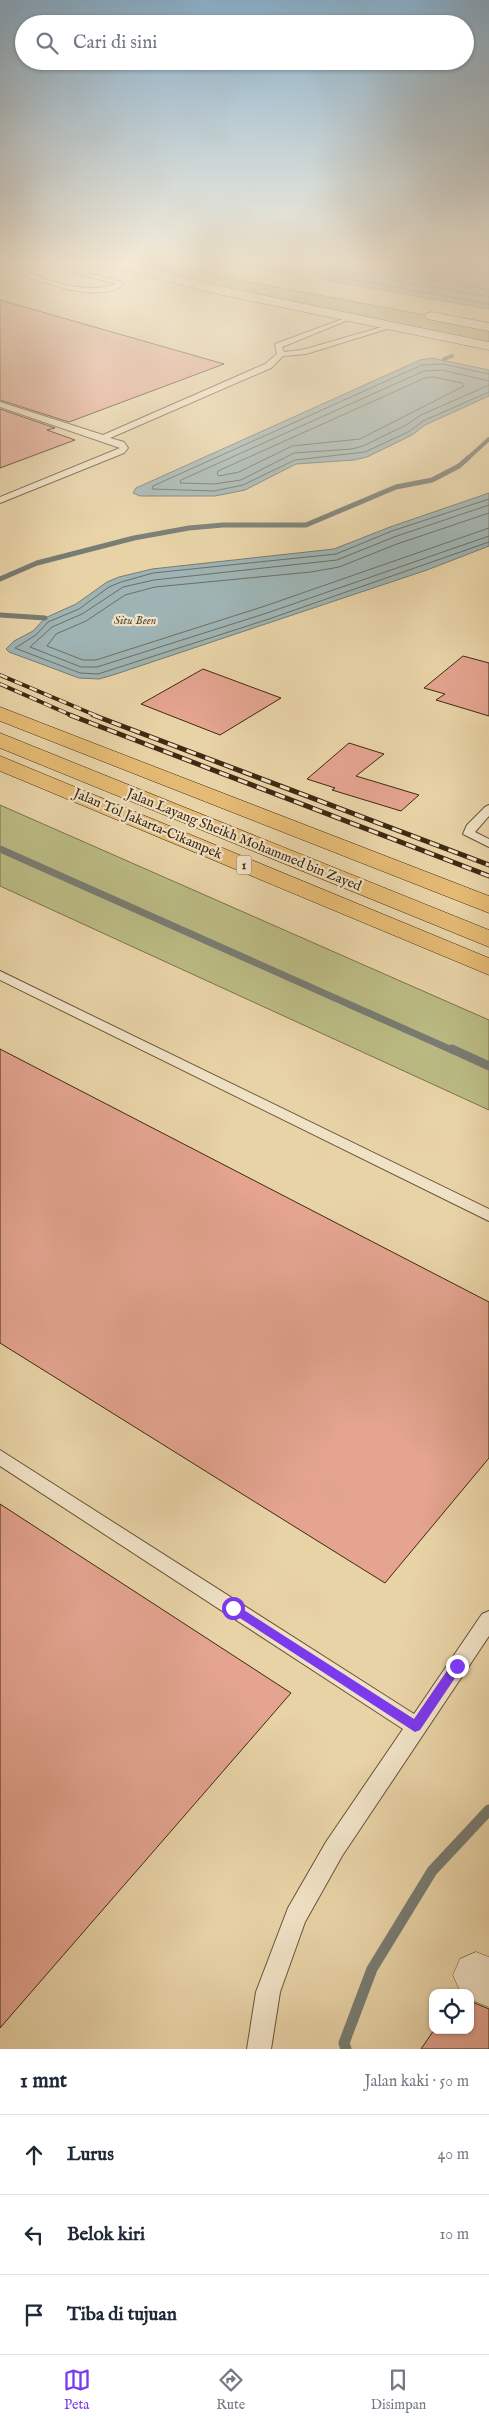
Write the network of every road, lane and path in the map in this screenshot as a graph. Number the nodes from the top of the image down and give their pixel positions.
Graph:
1 (279, 356) edge
2 (0, 404) edge
3 (103, 438) junction
4 (0, 500) edge
5 (0, 714) edge
6 (0, 740) edge
7 (0, 752) edge
8 (0, 763) edge
9 (489, 809) edge
10 (489, 844) edge
11 (489, 905) edge
12 (489, 939) edge
13 (489, 956) edge
14 (489, 967) edge
15 (0, 975) edge
16 (489, 1216) edge
17 (0, 1457) edge
18 (489, 1620) edge
19 (415, 1726) junction
20 (259, 2049) edge

1 - 3 lane
2 - 3 lane
3 - 4 lane
5 - 11 highway
6 - 12 highway, Jalan Layang Sheikh Mohammed bin Zayed / 1
7 - 13 highway, Jalan Layang Sheikh Mohammed bin Zayed / 1
8 - 14 highway, Jalan Tol Jakarta–Cikampek / 1
9 - 10 lane
15 - 16 lane
17 - 19 lane
18 - 19 lane
19 - 20 lane

